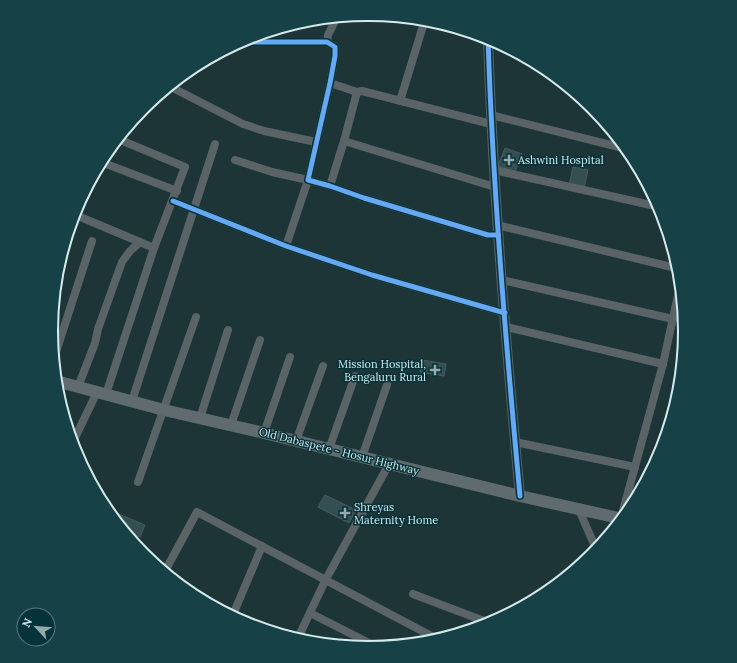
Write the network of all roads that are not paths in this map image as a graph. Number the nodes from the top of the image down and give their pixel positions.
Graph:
1 (334, 23) edge
2 (423, 26) dead end
3 (257, 42) edge
4 (327, 42) junction
5 (488, 46) edge
6 (330, 83) junction
7 (175, 89) edge
8 (357, 92) junction
9 (400, 101) junction
10 (491, 120) junction
11 (123, 141) edge
12 (344, 141) junction
13 (316, 142) junction
14 (216, 144) dead end
15 (619, 147) edge
16 (235, 160) dead end
17 (107, 164) edge
18 (494, 170) junction
19 (308, 180) junction
20 (330, 186) junction
21 (495, 187) junction
22 (177, 191) junction
23 (173, 201) junction
24 (652, 206) edge
25 (194, 210) junction
26 (80, 217) edge
27 (497, 225) junction
28 (498, 235) junction
29 (92, 242) dead end
30 (140, 242) junction
31 (286, 246) junction
32 (154, 248) junction
33 (672, 267) edge
34 (502, 280) junction
35 (677, 300) edge
36 (505, 313) junction
37 (196, 317) dead end
38 (673, 319) junction
39 (506, 327) junction
40 (228, 330) dead end
41 (260, 340) dead end
42 (59, 344) edge
43 (290, 357) dead end
44 (663, 364) junction
45 (323, 366) dead end
46 (355, 376) dead end
47 (63, 383) edge
48 (387, 385) dead end
49 (78, 388) junction
50 (102, 393) junction
51 (132, 401) junction
52 (164, 410) junction
53 (200, 418) junction
54 (231, 425) junction
55 (264, 433) junction
56 (76, 437) edge
57 (296, 441) junction
58 (515, 442) junction
59 (330, 449) junction
60 (362, 457) junction
61 (389, 464) junction
62 (635, 467) junction
63 (138, 482) dead end
64 (520, 496) junction
65 (625, 507) edge
66 (579, 510) junction
67 (617, 518) edge
68 (594, 544) edge
69 (262, 546) junction
70 (167, 568) edge
71 (325, 580) junction
72 (413, 594) dead end
73 (234, 611) edge
74 (310, 612) junction
75 (482, 620) edge
76 (299, 634) edge
77 (431, 636) edge
78 (367, 642) edge

1 - 4 street
2 - 9 street
3 - 4 street
4 - 6 street
5 - 10 street
6 - 8 street
6 - 13 street
7 - 13 street
8 - 9 street
8 - 12 street
9 - 10 street
10 - 15 street
10 - 18 street
11 - 22 street
12 - 20 street
12 - 21 street
13 - 19 street
14 - 25 street
16 - 19 street
17 - 22 street
18 - 21 street
18 - 24 street
19 - 20 street
19 - 31 street
20 - 28 street
21 - 27 street
22 - 23 street
23 - 25 street
23 - 32 street
25 - 31 street
25 - 51 street
26 - 30 street
27 - 28 street
27 - 33 street
28 - 34 street
29 - 42 street
30 - 32 street
30 - 49 street
31 - 36 street
32 - 50 street
34 - 36 street
34 - 38 street
35 - 38 street
36 - 39 street
37 - 52 street
38 - 44 street
39 - 44 street
39 - 58 street
40 - 53 street
41 - 54 street
43 - 55 street
44 - 62 street
45 - 57 street
46 - 59 street
47 - 49 main road, Old Dabaspete - Hosur Highway
48 - 60 street
49 - 50 main road, Old Dabaspete - Hosur Highway
50 - 51 main road, Old Dabaspete - Hosur Highway
50 - 56 street
51 - 52 main road, Old Dabaspete - Hosur Highway
52 - 53 main road, Old Dabaspete - Hosur Highway
52 - 63 street
53 - 54 main road, Old Dabaspete - Hosur Highway
54 - 55 main road, Old Dabaspete - Hosur Highway
55 - 57 main road, Old Dabaspete - Hosur Highway
57 - 59 main road, Old Dabaspete - Hosur Highway
58 - 62 street
58 - 64 street
59 - 60 main road, Old Dabaspete - Hosur Highway
60 - 61 main road, Old Dabaspete - Hosur Highway
61 - 64 main road, Old Dabaspete - Hosur Highway
61 - 71 street
62 - 65 street
64 - 66 main road, Old Dabaspete - Hosur Highway
66 - 67 main road, Old Dabaspete - Hosur Highway
66 - 68 street
69 - 70 street
69 - 71 street
69 - 73 street
71 - 74 street
71 - 77 street
72 - 75 street
74 - 76 street
74 - 78 street

